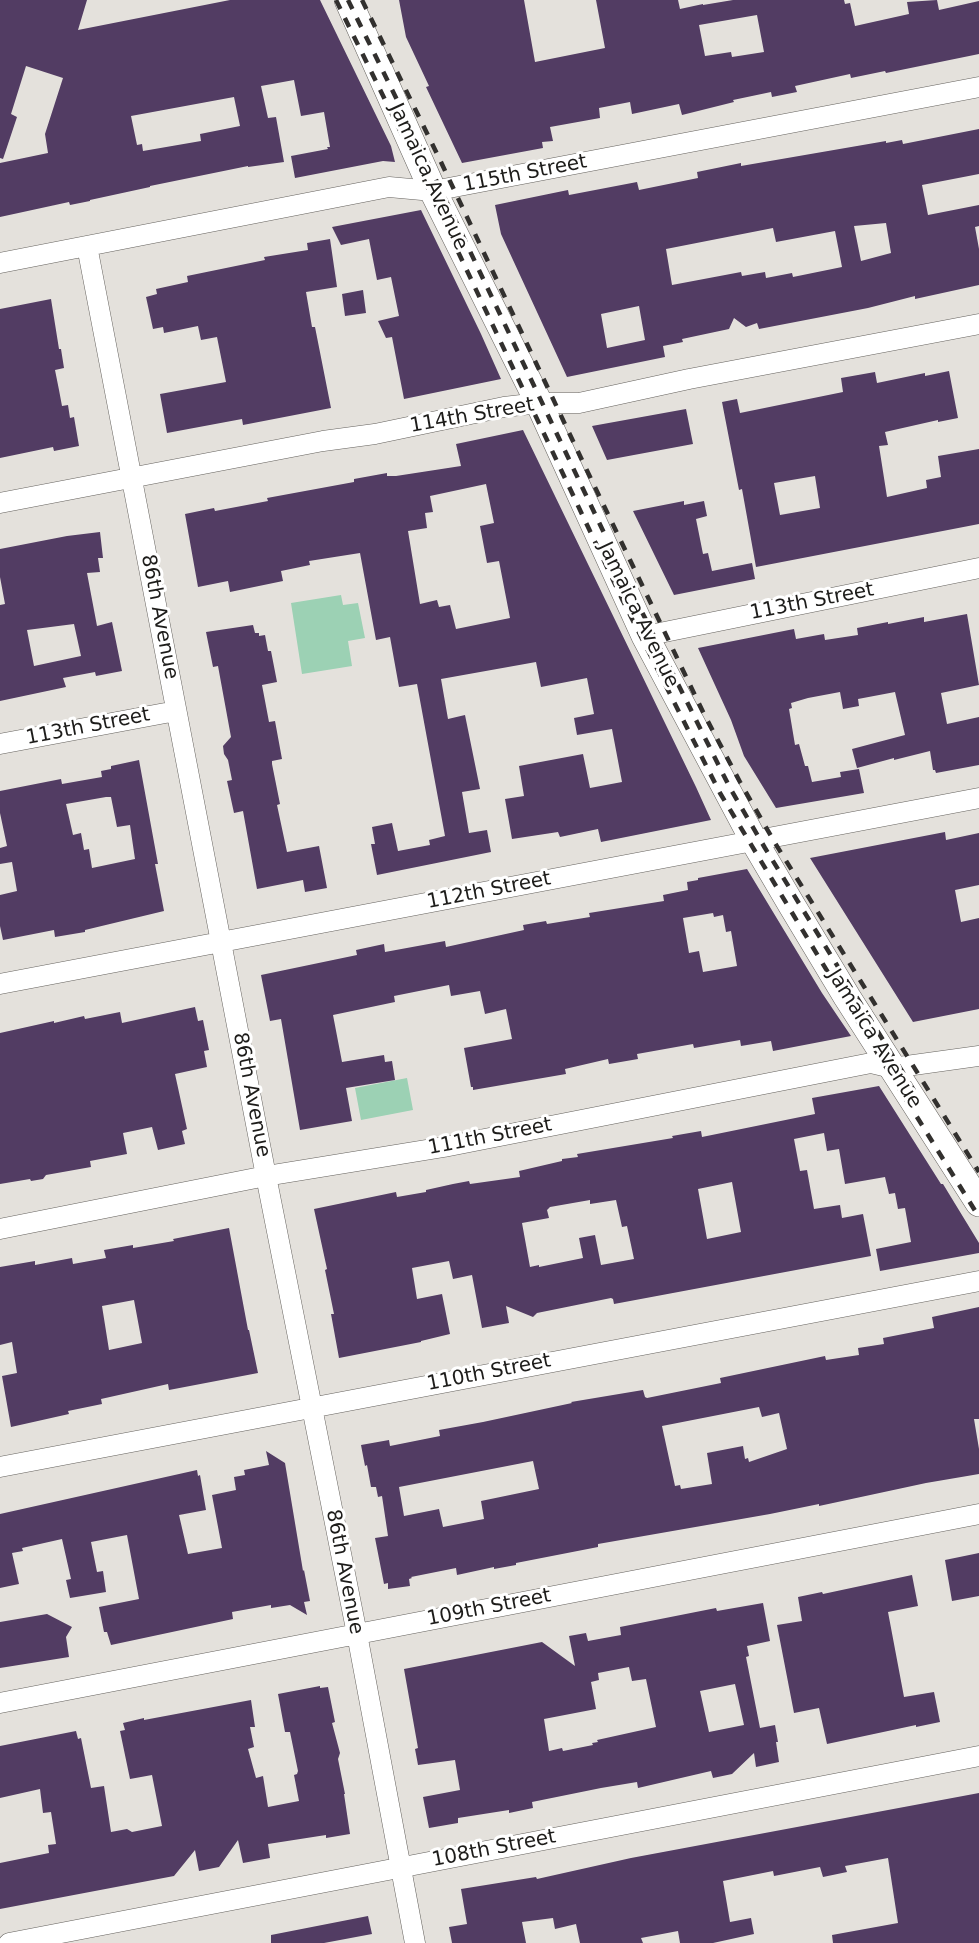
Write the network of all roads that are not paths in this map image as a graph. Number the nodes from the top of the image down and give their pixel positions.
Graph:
1 (348, 0) edge
2 (979, 87) edge
3 (433, 191) junction
4 (87, 246) junction
5 (0, 263) edge
6 (979, 324) edge
7 (539, 403) junction
8 (132, 477) junction
9 (0, 503) edge
10 (979, 568) edge
11 (645, 636) junction
12 (176, 711) junction
13 (0, 744) edge
14 (979, 798) edge
15 (754, 841) junction
16 (222, 942) junction
17 (0, 984) edge
18 (979, 1056) edge
19 (892, 1068) junction
20 (266, 1176) junction
21 (979, 1203) edge
22 (0, 1229) edge
23 (979, 1281) edge
24 (311, 1407) junction
25 (0, 1467) edge
26 (979, 1514) edge
27 (357, 1634) junction
28 (0, 1703) edge
29 (979, 1756) edge
30 (400, 1868) junction
31 (9, 1943) edge
32 (415, 1943) edge

1 - 3 main road, Jamaica Avenue
2 - 3 street, 115th Street
3 - 4 street, 115th Street
3 - 7 main road, Jamaica Avenue
4 - 5 street, 115th Street
4 - 8 street, 86th Avenue
6 - 7 street, 114th Street
7 - 8 street, 114th Street
7 - 11 main road, Jamaica Avenue
8 - 9 street, 114th Street
8 - 12 street, 86th Avenue
10 - 11 street, 113th Street
11 - 15 main road, Jamaica Avenue
12 - 13 street, 113th Street
12 - 16 street, 86th Avenue
14 - 15 street, 112th Street
15 - 16 street, 112th Street
15 - 19 main road, Jamaica Avenue
16 - 17 street, 112th Street
16 - 20 street, 86th Avenue
18 - 19 street, 111th Street
19 - 20 street, 111th Street
19 - 21 main road, Jamaica Avenue
20 - 22 street, 111th Street
20 - 24 street, 86th Avenue
23 - 24 street, 110th Street
24 - 25 street, 110th Street
24 - 27 street, 86th Avenue
26 - 27 street, 109th Street
27 - 28 street, 109th Street
27 - 30 street, 86th Avenue
29 - 30 street, 108th Street
30 - 31 street, 108th Street
30 - 32 street, 86th Avenue

